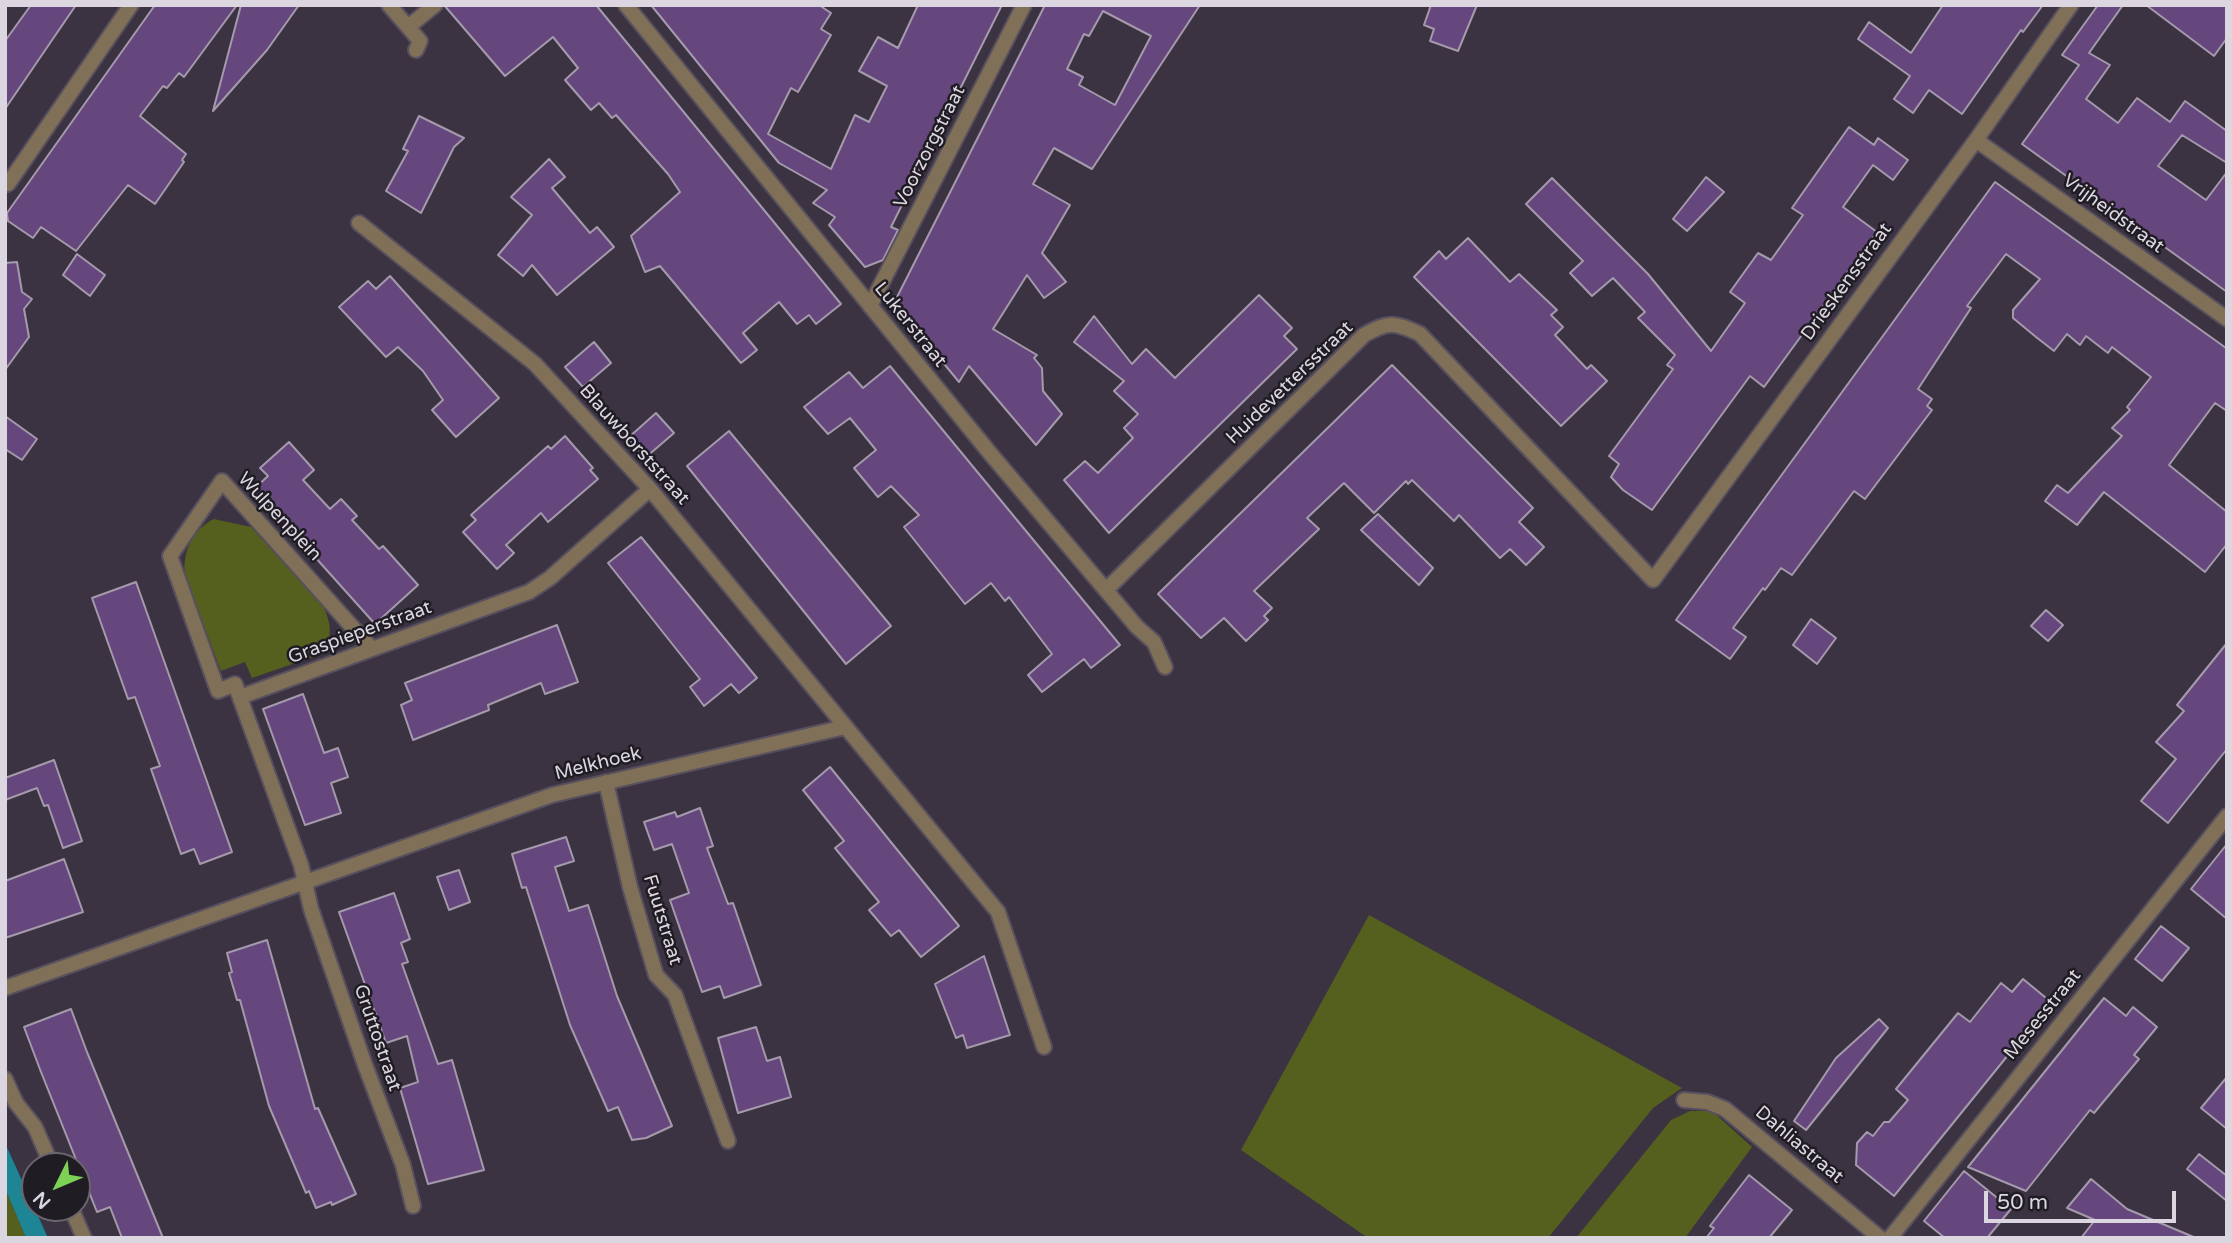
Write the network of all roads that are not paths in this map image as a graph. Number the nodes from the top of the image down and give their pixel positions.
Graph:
1 (131, 5) edge
2 (389, 5) edge
3 (435, 5) edge
4 (626, 5) edge
5 (1024, 5) edge
6 (2071, 5) edge
7 (408, 27) junction
8 (416, 50) dead end
9 (1976, 140) junction
10 (5, 182) edge
11 (359, 223) dead end
12 (870, 306) junction
13 (2227, 319) edge
14 (650, 489) junction
15 (1653, 580) joint
16 (1106, 590) junction
17 (372, 649) junction
18 (1165, 667) dead end
19 (240, 697) junction
20 (845, 727) junction
21 (606, 782) junction
22 (2227, 816) edge
23 (305, 882) junction
24 (5, 988) edge
25 (1044, 1047) dead end
26 (5, 1079) edge
27 (1685, 1100) dead end
28 (728, 1141) dead end
29 (46, 1152) edge
30 (412, 1206) dead end
31 (1880, 1238) edge
32 (1890, 1238) edge

1 - 10 street
2 - 7 street
3 - 7 street
4 - 12 street, Lukerstraat
5 - 12 street, Voorzorgstraat
6 - 9 street, Drieskensstraat
7 - 8 street
9 - 13 street, Vrijheidstraat
9 - 15 street, Drieskensstraat
11 - 14 street, Blauwborststraat
12 - 16 street, Lukerstraat
14 - 17 street, Graspieperstraat
14 - 20 street, Blauwborststraat
15 - 16 street, Huidevettersstraat
16 - 18 street, Lukerstraat
17 - 19 street, Graspieperstraat
17 - 19 street, Wulpenplein
19 - 23 street
20 - 21 street, Melkhoek
20 - 25 street
21 - 23 street, Melkhoek
21 - 28 street, Fuutstraat
22 - 32 street, Mesesstraat
23 - 24 street, Melkhoek
23 - 30 street, Gruttostraat
26 - 29 street
27 - 31 street, Dahliastraat

